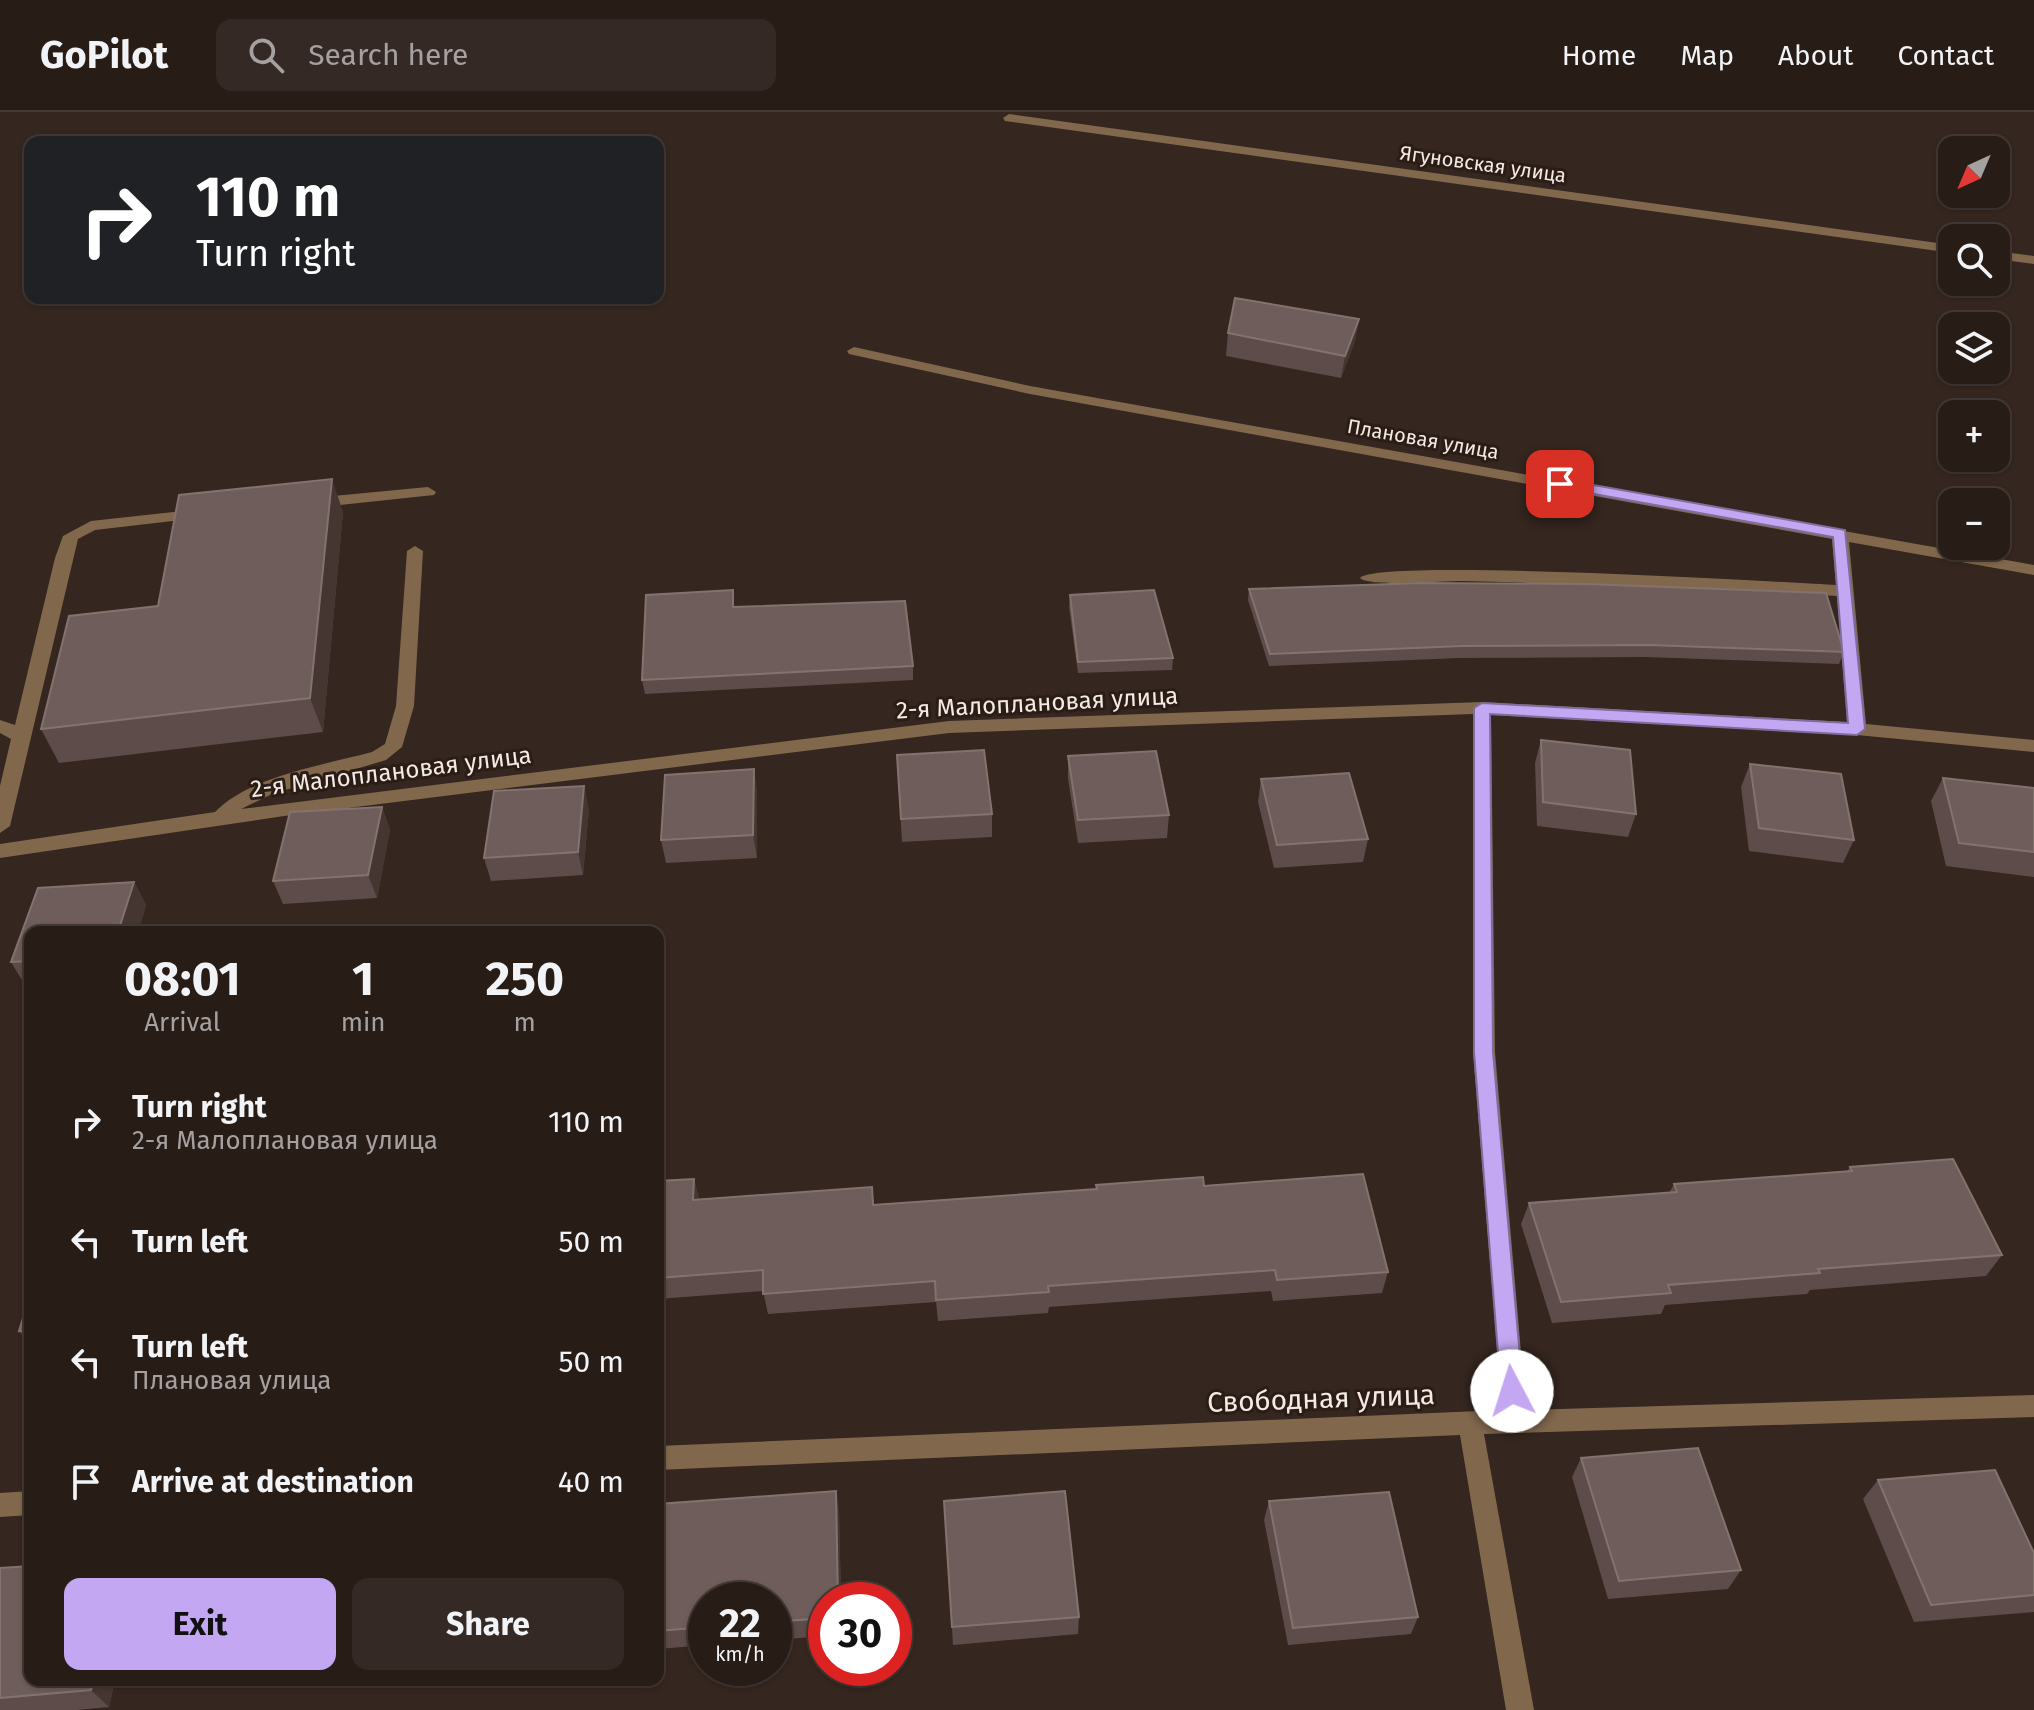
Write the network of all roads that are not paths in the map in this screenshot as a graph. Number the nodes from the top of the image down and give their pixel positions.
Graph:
1 (1009, 118) dead end
2 (1938, 247) edge
3 (2010, 257) edge
4 (2034, 260) edge
5 (854, 351) dead end
6 (428, 492) dead end
7 (290, 505) edge
8 (213, 513) edge
9 (1840, 533) junction
10 (415, 551) dead end
11 (2034, 570) edge
12 (1368, 578) dead end
13 (1845, 591) junction
14 (1482, 708) junction
15 (0, 726) edge
16 (1857, 729) junction
17 (21, 736) junction
18 (2034, 746) edge
19 (221, 818) junction
20 (0, 826) edge
21 (0, 851) edge
22 (2034, 1406) edge
23 (1515, 1422) junction
24 (1470, 1423) junction
25 (664, 1458) edge
26 (24, 1503) edge
27 (0, 1505) edge
28 (1520, 1710) edge

1 - 2 street, Ягуновская улица
3 - 4 street
5 - 9 street, Плановая улица
6 - 7 street
8 - 17 street
9 - 11 street, Плановая улица
9 - 13 street
10 - 19 street
12 - 13 street
13 - 16 street
14 - 16 street, 2-я Малоплановая улица
14 - 19 street, 2-я Малоплановая улица
14 - 23 street
15 - 17 street
16 - 18 street, 2-я Малоплановая улица
17 - 20 street
19 - 21 street, 2-я Малоплановая улица
22 - 23 street, Свободная улица
23 - 24 street, Свободная улица
24 - 25 street, Свободная улица
24 - 28 street
26 - 27 street

